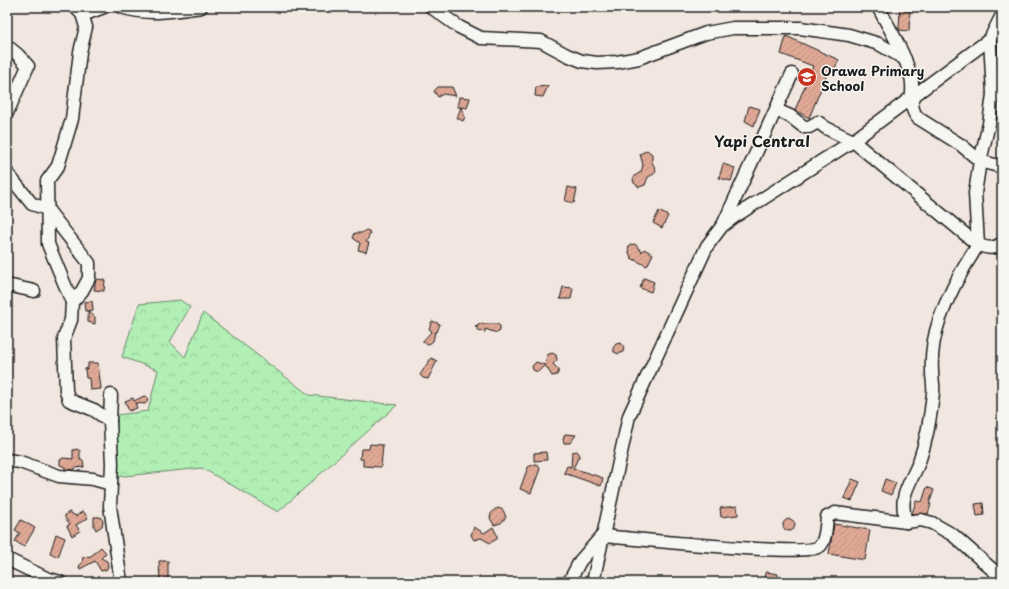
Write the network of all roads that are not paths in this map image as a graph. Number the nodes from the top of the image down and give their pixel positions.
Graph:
1 (104, 7) edge
2 (121, 7) edge
3 (201, 7) edge
4 (432, 7) edge
5 (878, 7) edge
6 (79, 10) edge
7 (1002, 15) edge
8 (990, 39) junction
9 (7, 46) edge
10 (904, 59) junction
11 (792, 74) dead end
12 (913, 98) junction
13 (776, 110) junction
14 (7, 113) edge
15 (853, 142) junction
16 (980, 161) junction
17 (1002, 167) edge
18 (7, 173) edge
19 (46, 209) junction
20 (722, 226) junction
21 (1002, 243) edge
22 (978, 245) junction
23 (7, 285) edge
24 (34, 291) dead end
25 (72, 302) junction
26 (111, 395) dead end
27 (110, 421) junction
28 (7, 460) edge
29 (111, 484) junction
30 (906, 522) junction
31 (602, 536) junction
32 (7, 559) edge
33 (1002, 578) edge
34 (60, 582) edge
35 (121, 582) edge
36 (569, 582) edge
37 (593, 582) edge

1 - 6 street
2 - 3 street
4 - 10 street
5 - 10 street
6 - 19 street
7 - 8 street
8 - 12 street
8 - 16 street
9 - 14 street
10 - 12 street
11 - 13 street
12 - 15 street
12 - 16 street
13 - 15 street
13 - 20 street
15 - 20 street
15 - 22 street
16 - 17 street
16 - 22 street
18 - 19 street
19 - 25 street
19 - 25 street
20 - 31 street
21 - 22 street
22 - 30 street
23 - 24 street
25 - 27 street
26 - 27 street
27 - 29 street
28 - 29 street
29 - 35 street
30 - 31 street
30 - 33 street
31 - 36 street
31 - 37 street
32 - 34 street

